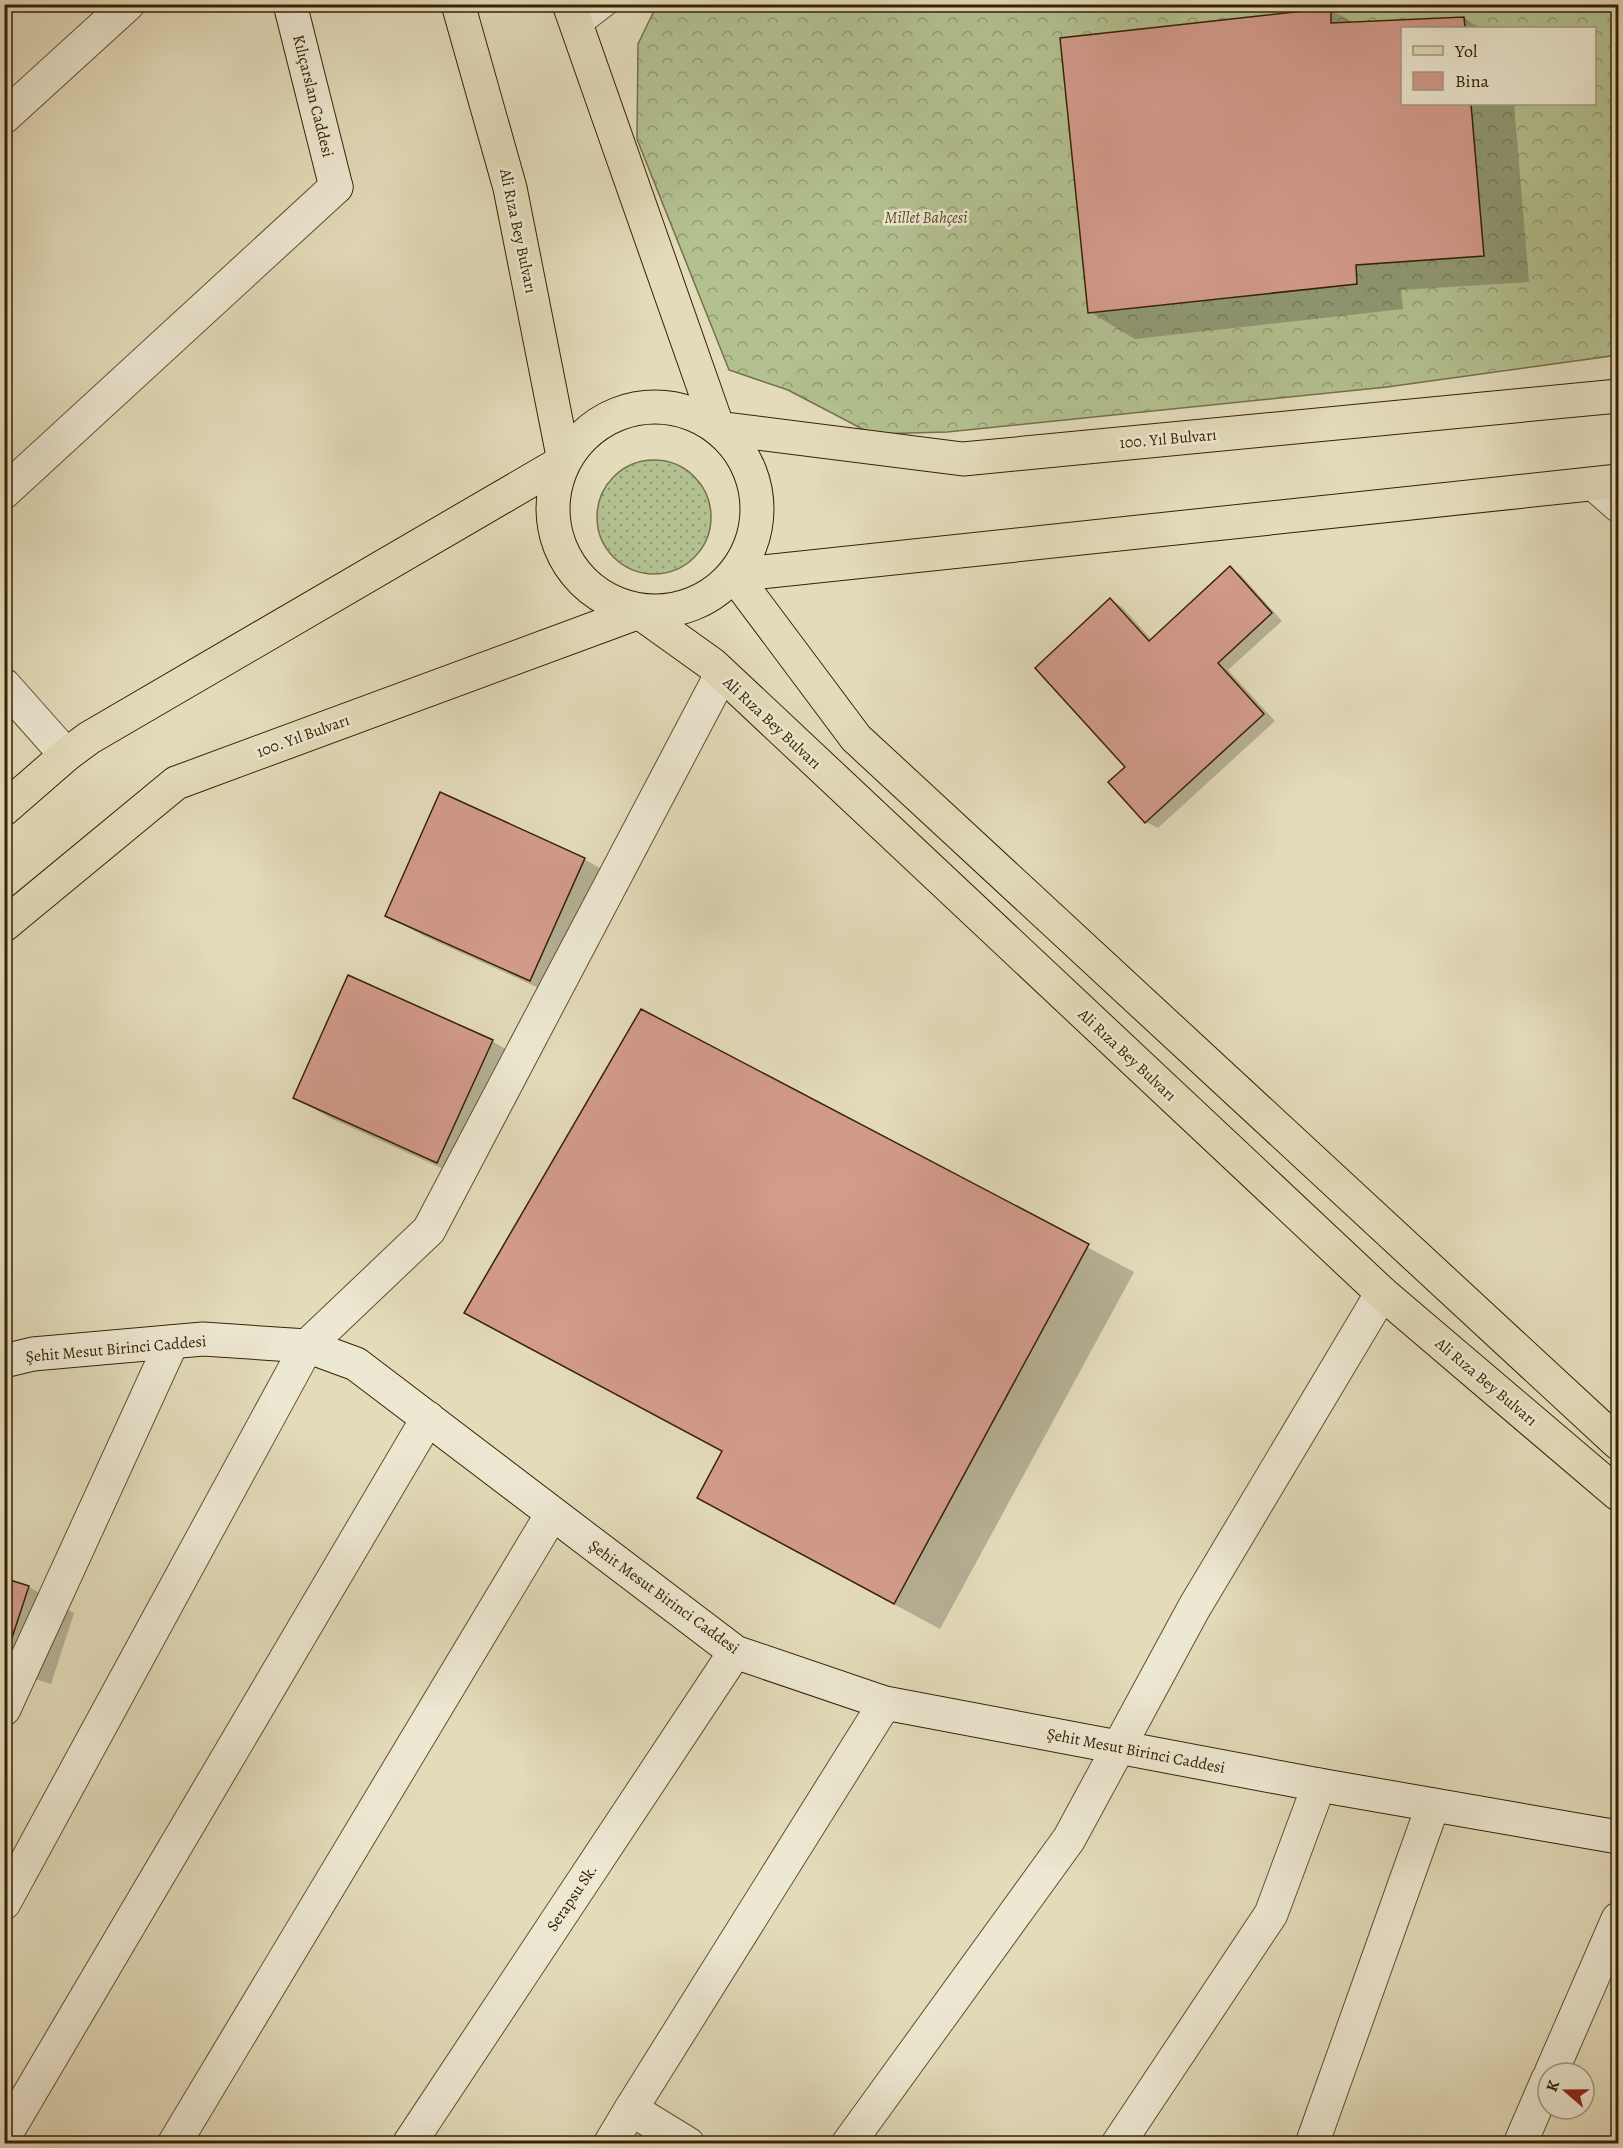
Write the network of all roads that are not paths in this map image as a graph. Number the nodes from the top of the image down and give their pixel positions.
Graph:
1 (128, 4) edge
2 (290, 4) edge
3 (458, 4) edge
4 (608, 4) edge
5 (573, 16) edge
6 (4, 117) edge
7 (1618, 396) edge
8 (718, 428) junction
9 (564, 461) junction
10 (1606, 483) edge
11 (4, 492) edge
12 (1618, 505) edge
13 (734, 575) junction
14 (639, 612) junction
15 (721, 675) junction
16 (6, 689) edge
17 (66, 755) junction
18 (4, 809) edge
19 (4, 925) edge
20 (1382, 1293) junction
21 (172, 1342) junction
22 (307, 1347) junction
23 (4, 1361) edge
24 (428, 1418) junction
25 (1618, 1443) edge
26 (1618, 1494) edge
27 (552, 1514) junction
28 (735, 1652) junction
29 (885, 1703) junction
30 (4, 1709) edge
31 (1118, 1748) junction
32 (1319, 1785) junction
33 (1433, 1805) junction
34 (1618, 1837) edge
35 (4, 1903) edge
36 (1618, 1919) edge
37 (1556, 2061) edge
38 (1536, 2107) edge
39 (631, 2109) junction
40 (4, 2137) edge
41 (174, 2144) edge
42 (409, 2144) edge
43 (610, 2144) edge
44 (688, 2144) edge
45 (848, 2144) edge
46 (1118, 2144) edge
47 (1312, 2144) edge
48 (1520, 2144) edge

1 - 6 street
2 - 11 street, Kılıçarslan Caddesi
3 - 9 main road, Ali Rıza Bey Bulvarı
4 - 5 lane
5 - 8 main road
7 - 8 main road, 100. Yıl Bulvarı
8 - 9 main road
8 - 13 main road
9 - 14 main road
9 - 17 main road
10 - 12 street
10 - 13 main road
13 - 14 main road
13 - 25 main road
14 - 15 main road, Ali Rıza Bey Bulvarı
14 - 19 main road, 100. Yıl Bulvarı
15 - 20 main road, Ali Rıza Bey Bulvarı
15 - 22 street
16 - 17 street
17 - 18 main road
20 - 26 main road, Ali Rıza Bey Bulvarı
20 - 31 street
21 - 22 street, Şehit Mesut Birinci Caddesi
21 - 23 street, Şehit Mesut Birinci Caddesi
21 - 30 street
22 - 24 street, Şehit Mesut Birinci Caddesi
22 - 35 street
24 - 27 street, Şehit Mesut Birinci Caddesi
24 - 40 street
27 - 28 street, Şehit Mesut Birinci Caddesi
27 - 41 street
28 - 29 street, Şehit Mesut Birinci Caddesi
28 - 42 street, Serapsu Sk.
29 - 31 street, Şehit Mesut Birinci Caddesi
29 - 39 street
31 - 32 street, Şehit Mesut Birinci Caddesi
31 - 45 street
32 - 33 street, Şehit Mesut Birinci Caddesi
32 - 46 street
33 - 34 street, Şehit Mesut Birinci Caddesi
33 - 47 street
36 - 37 street
38 - 48 street
39 - 43 street
39 - 44 street

